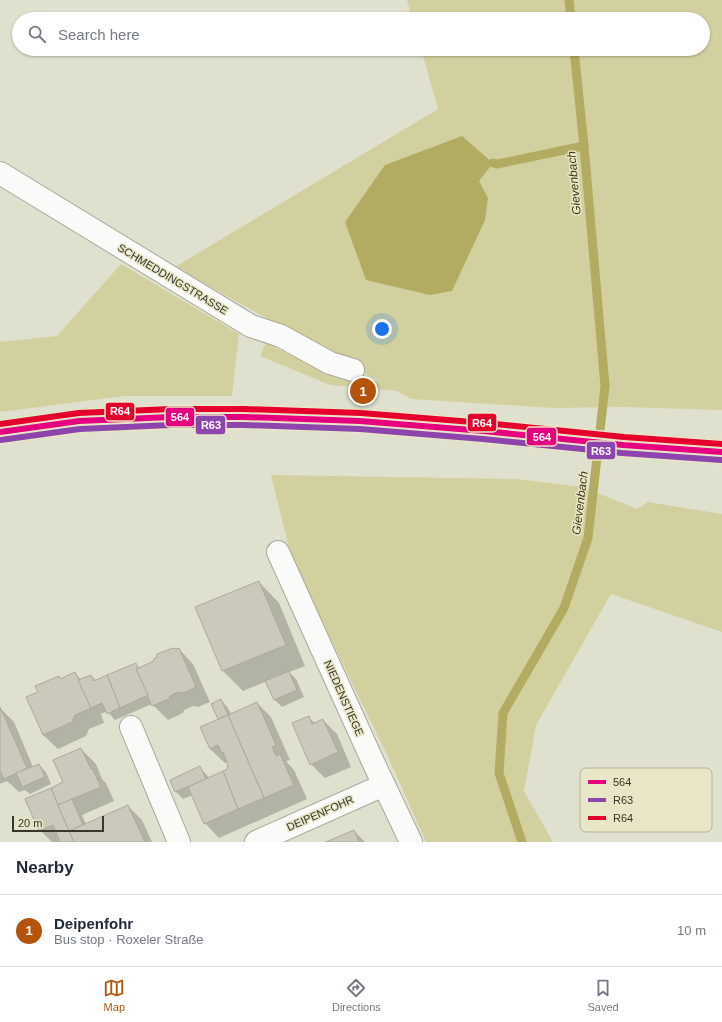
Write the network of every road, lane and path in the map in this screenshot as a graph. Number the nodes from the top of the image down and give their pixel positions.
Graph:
1 (0, 173) edge
2 (353, 370) dead end
3 (0, 432) edge
4 (722, 452) edge
5 (278, 552) dead end
6 (132, 727) dead end
7 (384, 785) junction
8 (179, 842) edge
9 (256, 842) edge
10 (411, 842) edge

1 - 2 street, SCHMEDDINGSTRASSE
3 - 4 street
5 - 7 street, NIEDENSTIEGE
6 - 8 street
7 - 9 street, DEIPENFOHR
7 - 10 street, NIEDENSTIEGE

